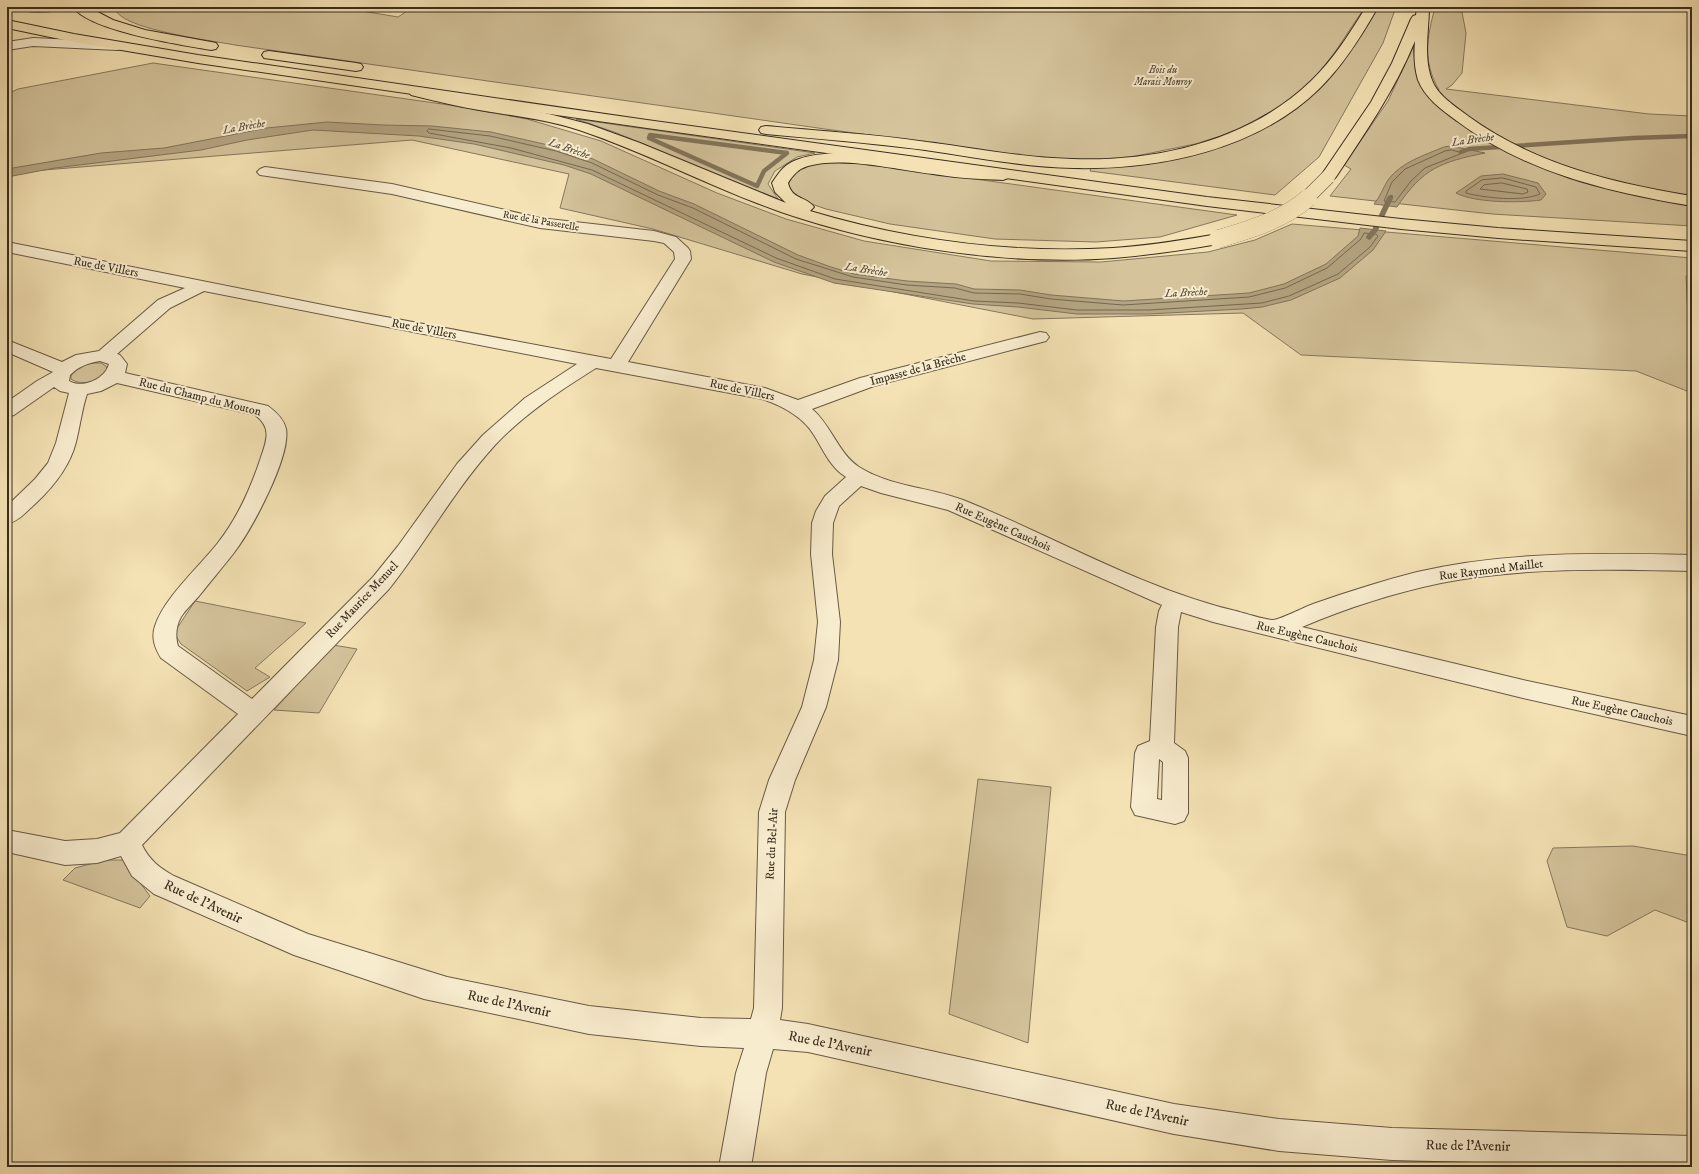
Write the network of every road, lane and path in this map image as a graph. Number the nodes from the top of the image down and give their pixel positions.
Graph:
1 (26, 7) edge
2 (53, 7) edge
3 (62, 7) edge
4 (1372, 7) edge
5 (1422, 7) edge
6 (84, 8) edge
7 (106, 9) dead end
8 (7, 14) edge
9 (7, 24) edge
10 (116, 24) junction
11 (7, 46) edge
12 (118, 46) junction
13 (222, 48) dead end
14 (253, 52) dead end
15 (371, 69) dead end
16 (444, 82) dead end
17 (402, 88) junction
18 (530, 97) junction
19 (1347, 125) dead end
20 (766, 130) junction
21 (1319, 170) junction
22 (264, 172) dead end
23 (1027, 177) junction
24 (1692, 201) edge
25 (1344, 213) junction
26 (1410, 220) junction
27 (1692, 235) edge
28 (1214, 236) junction
29 (1692, 246) edge
30 (7, 247) edge
31 (202, 286) junction
32 (1040, 337) dead end
33 (7, 345) edge
34 (104, 356) junction
35 (594, 361) junction
36 (616, 366) junction
37 (61, 374) junction
38 (113, 376) junction
39 (80, 389) junction
40 (798, 407) junction
41 (7, 411) edge
42 (860, 477) junction
43 (7, 517) edge
44 (1692, 563) edge
45 (1175, 602) junction
46 (1274, 628) junction
47 (254, 713) junction
48 (1692, 726) edge
49 (1162, 747) dead end
50 (7, 841) edge
51 (128, 842) junction
52 (762, 1034) junction
53 (1692, 1152) edge
54 (735, 1167) edge

1 - 2 main road
3 - 6 main road
4 - 20 main road
5 - 21 main road
5 - 24 main road
6 - 10 main road
7 - 10 main road
8 - 18 main road
9 - 12 main road
10 - 13 main road
11 - 12 street
12 - 17 main road
14 - 15 main road
16 - 18 main road
17 - 23 main road
17 - 28 main road
18 - 20 main road
19 - 21 main road
20 - 25 main road
21 - 28 main road, bridge
22 - 36 street, Rue de la Passerelle
23 - 25 main road
23 - 28 main road
25 - 26 main road
26 - 27 main road
26 - 29 main road
30 - 31 street, Rue de Villers
31 - 34 street
31 - 35 street, Rue de Villers
32 - 40 street, Impasse de la Brèche
33 - 37 street
34 - 37 street
34 - 38 street
35 - 36 street, Rue de Villers
35 - 47 street, Rue Maurice Menuel
36 - 40 street, Rue de Villers
37 - 39 street
37 - 41 street
38 - 39 street
38 - 47 street, Rue du Champ du Mouton
39 - 43 street
40 - 42 street, Rue de Villers
42 - 45 street, Rue Eugène Cauchois
42 - 52 street, Rue du Bel-Air
44 - 46 street, Rue Raymond Maillet
45 - 46 street, Rue Eugène Cauchois
45 - 49 street
46 - 48 street, Rue Eugène Cauchois
47 - 51 street, Rue Maurice Menuel
50 - 51 street
51 - 52 street, Rue de l'Avenir
52 - 53 street, Rue de l'Avenir
52 - 54 street, Rue du Bel-Air

